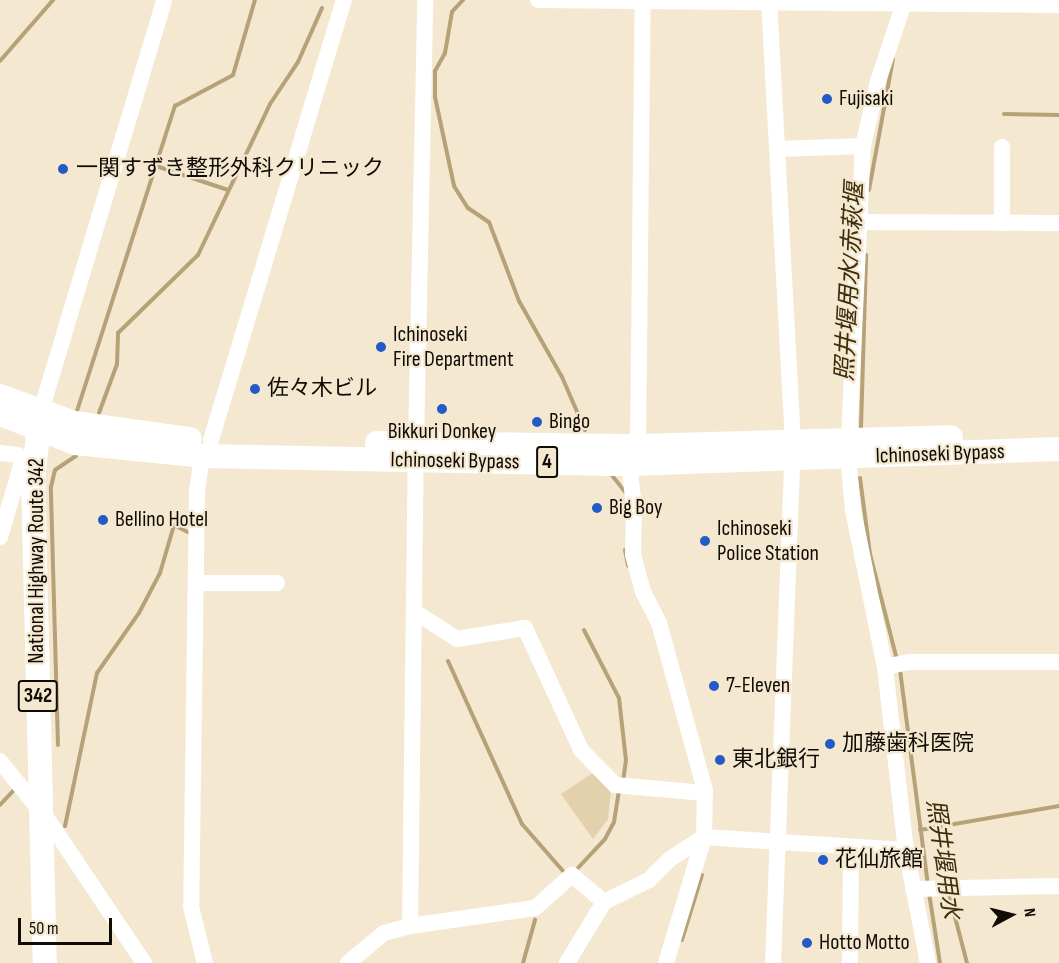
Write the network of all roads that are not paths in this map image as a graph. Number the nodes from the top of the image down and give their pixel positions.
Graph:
1 (164, 0) edge
2 (344, 0) edge
3 (424, 0) edge
4 (538, 0) edge
5 (643, 1) edge
6 (769, 1) edge
7 (861, 1) edge
8 (904, 1) edge
9 (1059, 5) edge
10 (863, 146) junction
11 (1002, 147) dead end
12 (777, 149) junction
13 (857, 222) junction
14 (1002, 223) junction
15 (1059, 223) edge
16 (0, 396) edge
17 (0, 414) edge
18 (39, 420) junction
19 (1059, 432) edge
20 (206, 448) junction
21 (849, 448) junction
22 (1059, 449) edge
23 (793, 451) junction
24 (416, 452) junction
25 (0, 453) edge
26 (633, 455) junction
27 (25, 482) junction
28 (0, 537) edge
29 (196, 583) junction
30 (277, 583) dead end
31 (415, 612) junction
32 (1059, 662) edge
33 (885, 667) junction
34 (0, 761) edge
35 (705, 793) junction
36 (41, 810) junction
37 (704, 837) junction
38 (778, 844) junction
39 (851, 847) junction
40 (906, 850) junction
41 (1059, 886) edge
42 (913, 889) junction
43 (604, 902) junction
44 (410, 926) junction
45 (351, 962) edge
46 (45, 963) edge
47 (144, 963) edge
48 (205, 963) edge
49 (567, 963) edge
50 (666, 963) edge
51 (773, 963) edge
52 (850, 963) edge
53 (928, 963) edge

1 - 18 street
2 - 20 street
3 - 24 street
4 - 5 street
5 - 6 street
5 - 26 street
6 - 7 street
6 - 12 street
7 - 8 street
8 - 9 street
8 - 10 street
10 - 12 street
10 - 13 street
11 - 14 street
12 - 23 street
13 - 14 street
13 - 21 street
14 - 15 street
16 - 18 highway, Ichinoseki Bypass / 4
17 - 18 highway, Ichinoseki Bypass / 4
18 - 20 highway, Ichinoseki Bypass / 4
18 - 27 highway, National Highway Route 342 / 342
19 - 21 highway, Ichinoseki Bypass / 4
20 - 24 highway, Ichinoseki Bypass / 4
20 - 29 street
21 - 22 highway, Ichinoseki Bypass / 4
21 - 23 highway, Ichinoseki Bypass / 4
21 - 33 street
23 - 26 highway, Ichinoseki Bypass / 4
23 - 38 street
24 - 26 highway, Ichinoseki Bypass / 4
24 - 31 street
25 - 27 street
26 - 35 street
27 - 28 street
27 - 36 highway, National Highway Route 342 / 342
29 - 30 street
29 - 48 street
31 - 35 street
31 - 44 street
32 - 33 street
33 - 40 street
34 - 36 street
35 - 37 street
36 - 46 highway, National Highway Route 342 / 342
36 - 47 street
37 - 38 street
37 - 43 street
37 - 50 street
38 - 39 street
38 - 51 street
39 - 40 street
39 - 52 street
40 - 42 street
41 - 42 street
42 - 53 street
43 - 44 street
43 - 49 street
44 - 45 street

